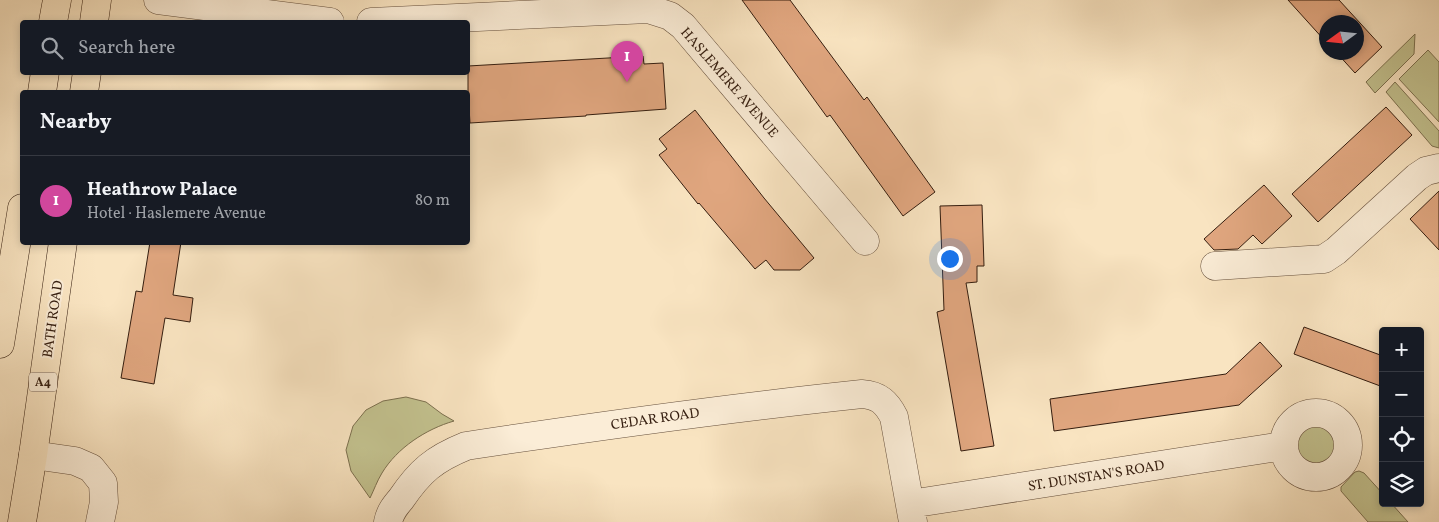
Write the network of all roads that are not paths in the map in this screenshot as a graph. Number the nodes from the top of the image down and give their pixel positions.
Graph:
1 (57, 0) edge
2 (97, 0) edge
3 (158, 0) edge
4 (53, 20) edge
5 (94, 20) edge
6 (314, 20) edge
7 (414, 20) edge
8 (45, 75) edge
9 (87, 75) edge
10 (42, 90) edge
11 (84, 90) edge
12 (1439, 168) edge
13 (20, 220) edge
14 (865, 241) dead end
15 (63, 245) edge
16 (1215, 266) dead end
17 (0, 344) edge
18 (1283, 446) dead end
19 (33, 455) junction
20 (911, 513) edge
21 (22, 522) edge
22 (100, 522) edge
23 (388, 522) edge

1 - 4 highway
2 - 5 highway
3 - 6 street
7 - 14 street, HASLEMERE AVENUE
8 - 10 highway
9 - 11 highway
12 - 16 street
13 - 17 highway
15 - 19 highway, BATH ROAD / A4
18 - 20 street, ST. DUNSTAN'S ROAD
19 - 21 highway, BATH ROAD / A4
19 - 22 street
20 - 23 street, CEDAR ROAD

